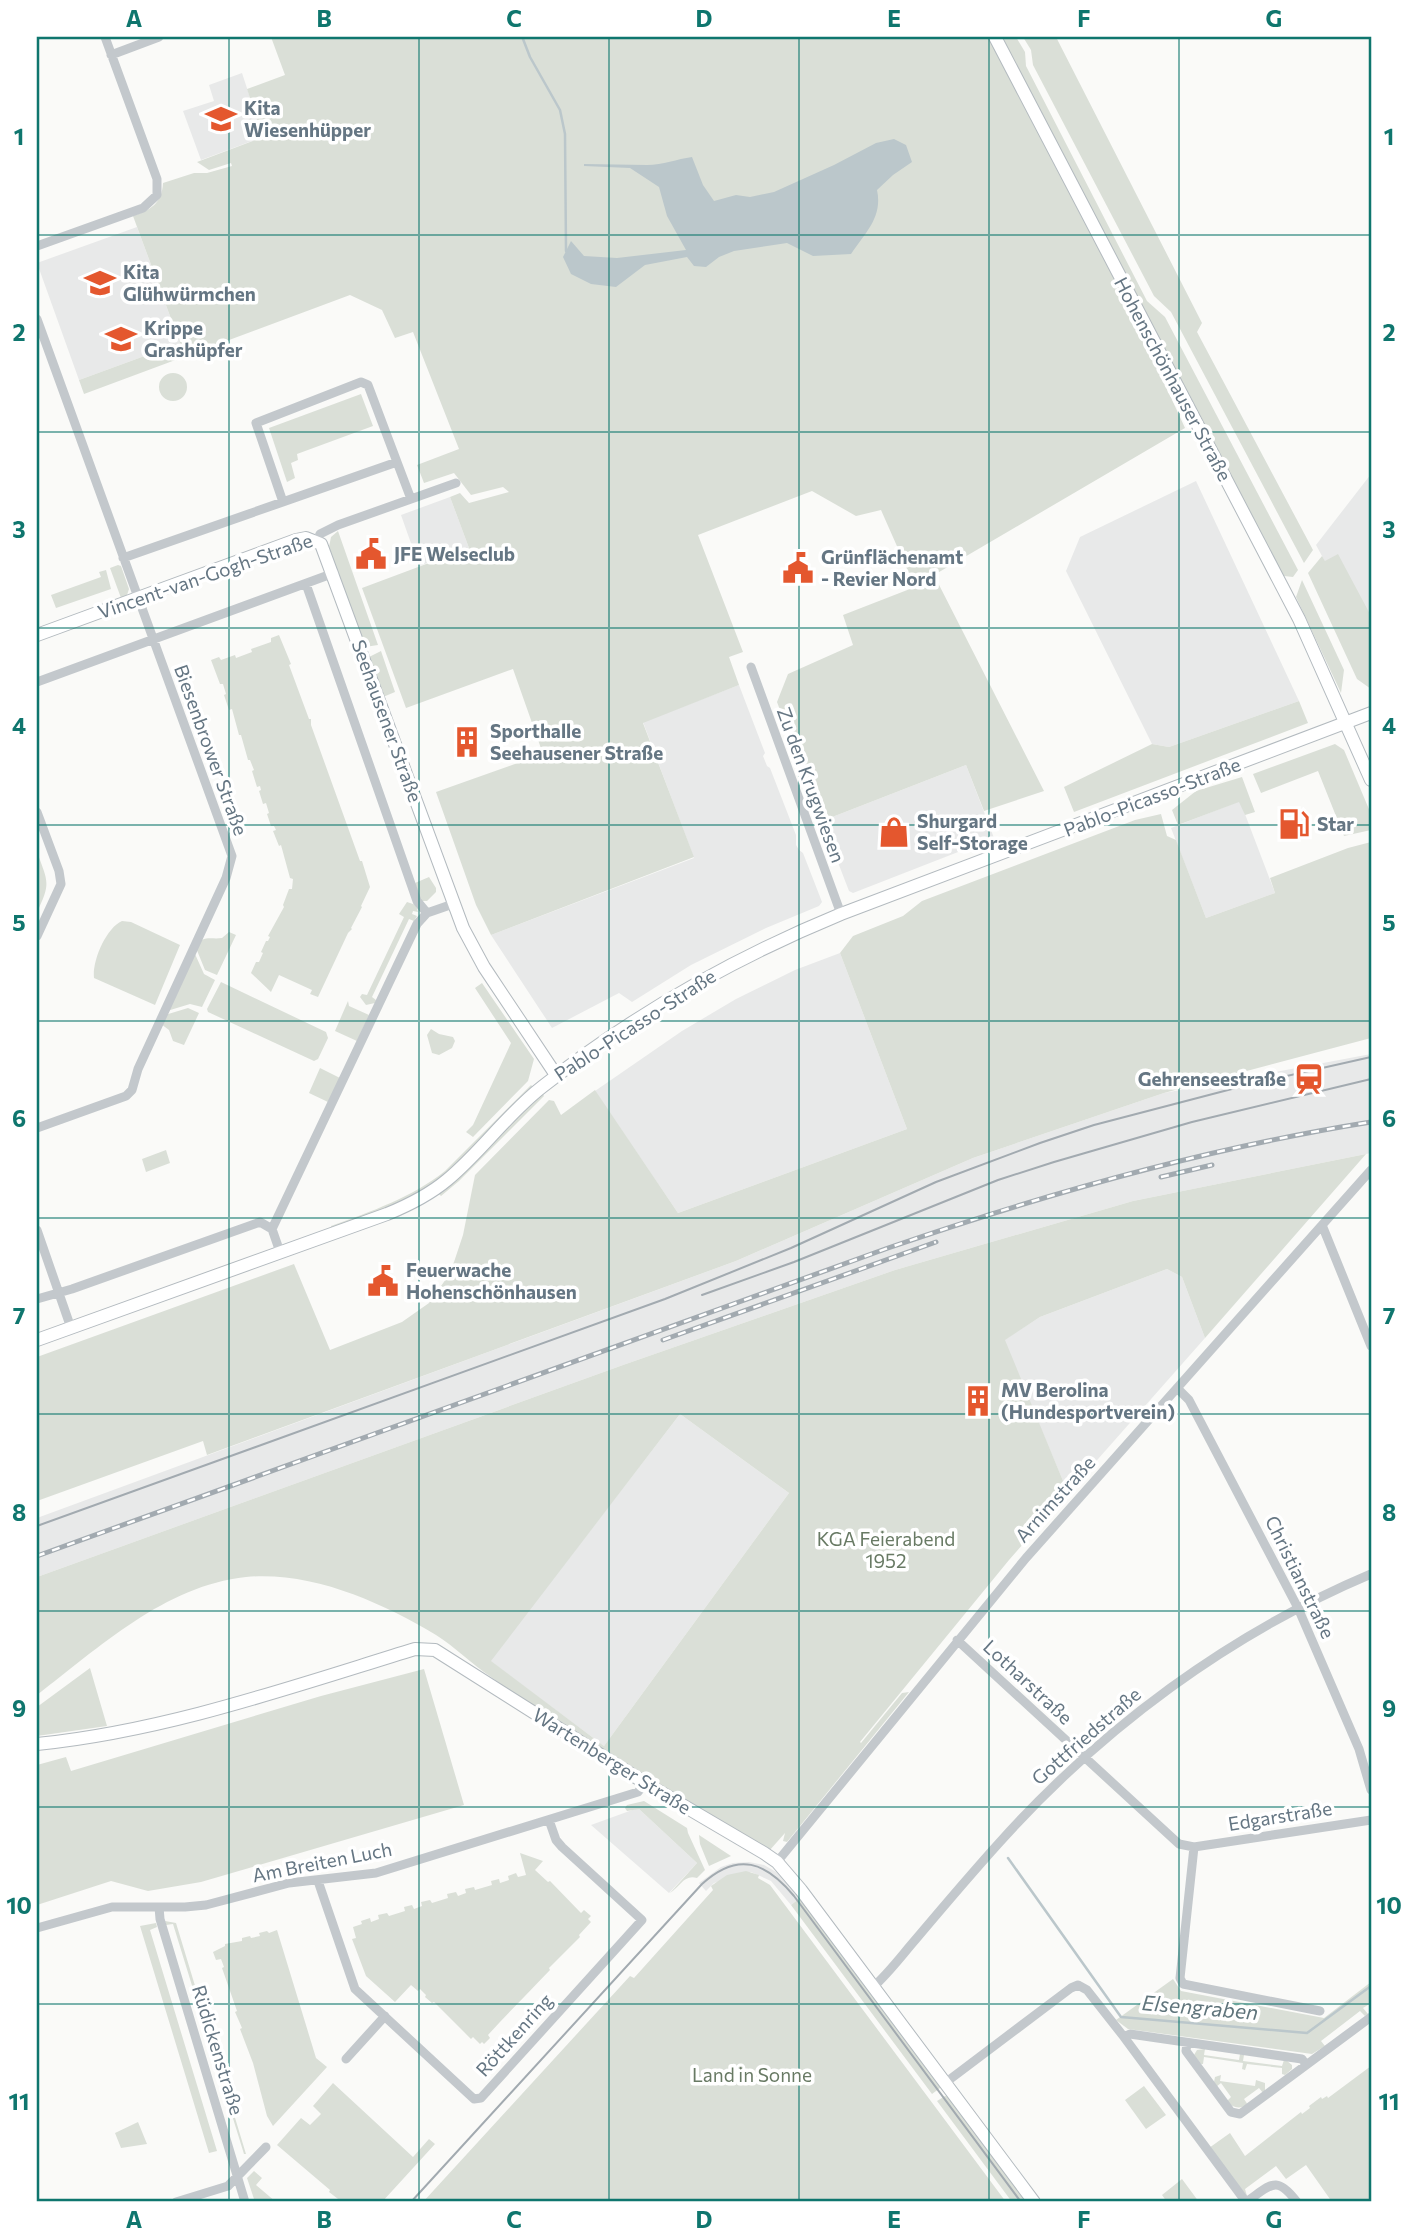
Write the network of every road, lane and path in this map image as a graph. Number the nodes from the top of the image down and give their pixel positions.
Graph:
1 (105, 37) edge
2 (159, 37) edge
3 (995, 37) edge
4 (111, 55) junction
5 (37, 246) edge
6 (37, 319) edge
7 (397, 462) junction
8 (456, 483) dead end
9 (411, 499) junction
10 (283, 502) junction
11 (317, 541) junction
12 (123, 558) junction
13 (334, 573) junction
14 (306, 584) junction
15 (138, 599) junction
16 (37, 635) edge
17 (152, 640) junction
18 (751, 667) dead end
19 (37, 682) edge
20 (1371, 713) edge
21 (1347, 723) junction
22 (1371, 780) edge
23 (37, 812) edge
24 (453, 904) junction
25 (427, 914) junction
26 (841, 914) junction
27 (37, 936) edge
28 (556, 1075) junction
29 (37, 1128) edge
30 (1371, 1170) edge
31 (1322, 1225) junction
32 (272, 1229) junction
33 (37, 1230) edge
34 (280, 1252) junction
35 (59, 1291) junction
36 (37, 1299) edge
37 (71, 1328) junction
38 (37, 1340) edge
39 (1371, 1346) edge
40 (1177, 1388) junction
41 (1371, 1574) edge
42 (1298, 1608) junction
43 (957, 1640) junction
44 (37, 1744) edge
45 (1084, 1757) junction
46 (645, 1783) junction
47 (1371, 1790) edge
48 (1371, 1819) edge
49 (549, 1820) junction
50 (1194, 1847) junction
51 (777, 1861) junction
52 (318, 1881) junction
53 (159, 1908) junction
54 (37, 1928) edge
55 (873, 1987) junction
56 (1320, 2011) dead end
57 (385, 2017) junction
58 (1371, 2017) edge
59 (1124, 2037) junction
60 (1187, 2043) junction
61 (346, 2059) dead end
62 (1306, 2065) junction
63 (945, 2083) junction
64 (267, 2147) dead end
65 (238, 2175) junction
66 (176, 2202) edge
67 (245, 2202) edge
68 (1034, 2202) edge
69 (1246, 2202) edge
70 (1297, 2202) edge

1 - 4 street
2 - 4 street
3 - 21 street, Hohenschönhauser Straße
4 - 5 street
6 - 12 street, Biesenbrower Straße
7 - 9 street
7 - 10 street
7 - 10 street
8 - 9 street, Vincent-van-Gogh-Straße
9 - 11 street, Vincent-van-Gogh-Straße
10 - 12 street
11 - 13 street, Seehausener Straße
11 - 15 street, Vincent-van-Gogh-Straße
12 - 15 street, Biesenbrower Straße
13 - 14 street, Vincent-van-Gogh-Straße
13 - 24 street, Seehausener Straße
14 - 17 street, Vincent-van-Gogh-Straße
14 - 25 street, Seehausener Straße
15 - 16 street, Vincent-van-Gogh-Straße
15 - 17 street, Biesenbrower Straße
17 - 19 street, Vincent-van-Gogh-Straße
17 - 29 street, Biesenbrower Straße
18 - 26 street, Zu den Krugwiesen
20 - 21 street, Pablo-Picasso-Straße
21 - 22 street
21 - 26 street, Pablo-Picasso-Straße
23 - 27 street
24 - 25 street
24 - 28 street, Seehausener Straße
25 - 32 street
26 - 28 street, Pablo-Picasso-Straße
28 - 34 street, Pablo-Picasso-Straße
30 - 31 street, Arnimstraße
31 - 39 street
31 - 40 street, Arnimstraße
32 - 34 street
32 - 35 street
33 - 35 street
34 - 37 street, Pablo-Picasso-Straße
35 - 36 street
35 - 37 street
37 - 38 street, Pablo-Picasso-Straße
40 - 42 street, Christianstraße
40 - 43 street, Arnimstraße
41 - 42 street, Gottfriedstraße
42 - 45 street, Gottfriedstraße
42 - 47 street, Christianstraße
43 - 45 street, Lotharstraße
43 - 51 street, Arnimstraße
44 - 46 street, Wartenberger Straße
45 - 50 street, Lotharstraße
45 - 55 street, Gottfriedstraße
46 - 49 street, Am Breiten Luch
46 - 51 street, Wartenberger Straße
48 - 50 street, Edgarstraße
49 - 52 street, Am Breiten Luch
49 - 57 street, Röttkenring
50 - 56 street
51 - 55 street, Wartenberger Straße
52 - 53 street, Am Breiten Luch
52 - 57 street, Röttkenring
53 - 54 street, Am Breiten Luch
53 - 65 street, Rüdickenstraße
55 - 63 street, Wartenberger Straße
57 - 61 street
58 - 62 street
59 - 60 street
59 - 63 street
59 - 69 street
60 - 62 street
60 - 62 street
63 - 68 street, Wartenberger Straße
64 - 65 street
65 - 66 street
65 - 67 street, Rüdickenstraße
69 - 70 street

